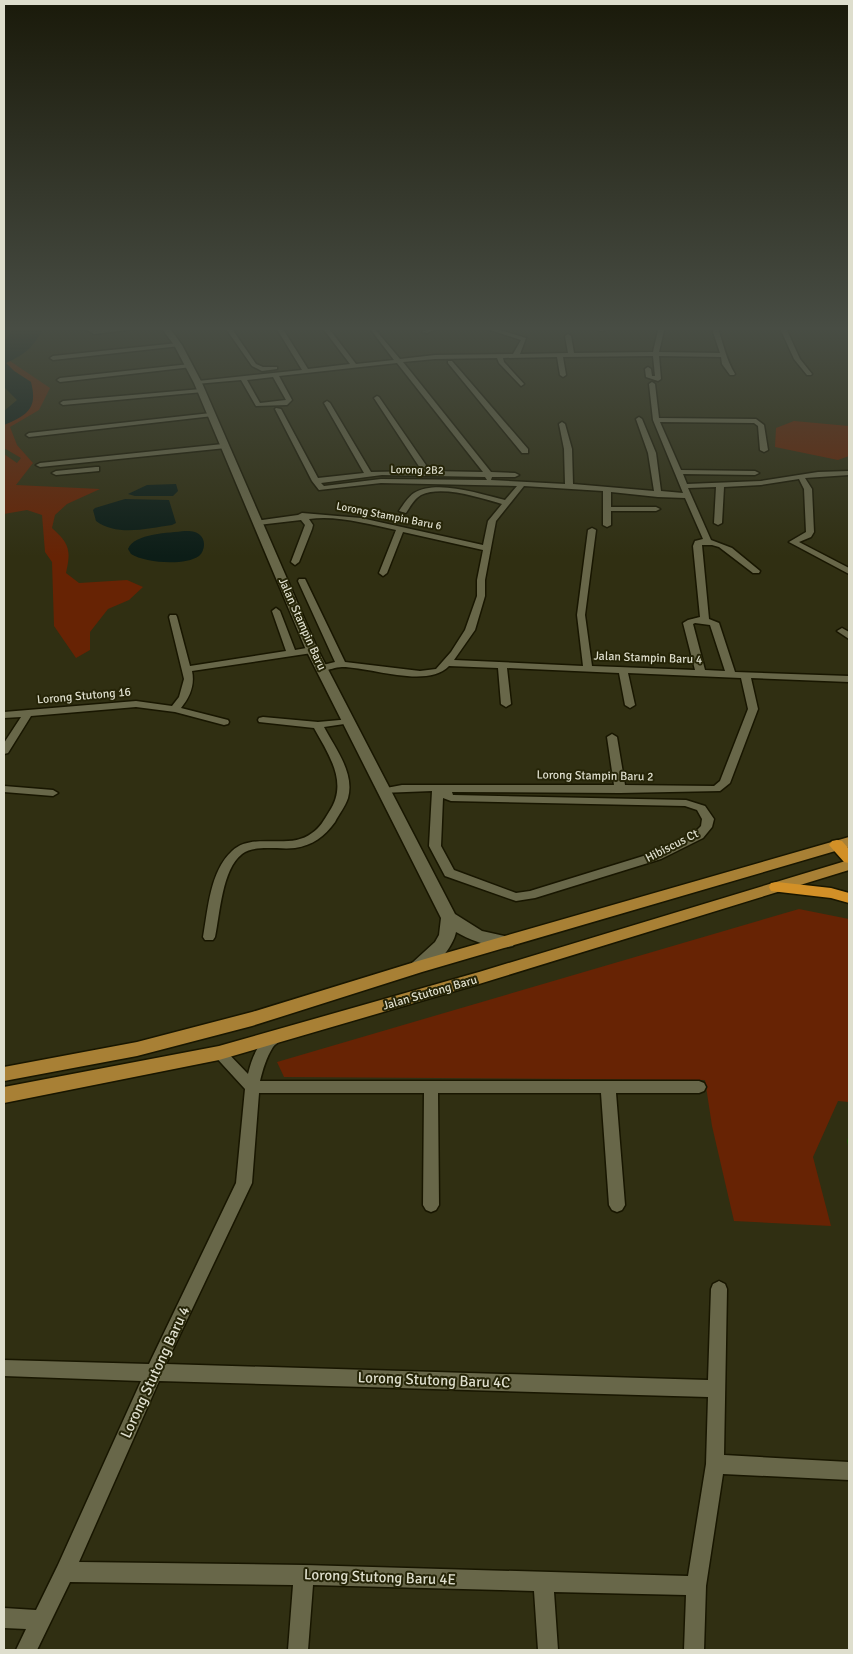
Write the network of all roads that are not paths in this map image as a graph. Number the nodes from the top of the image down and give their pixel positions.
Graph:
1 (205, 403) edge
2 (256, 403) edge
3 (285, 403) edge
4 (327, 403) dead end
5 (380, 403) edge
6 (432, 403) edge
7 (485, 403) edge
8 (654, 403) edge
9 (278, 409) dead end
10 (210, 415) junction
11 (639, 419) dead end
12 (656, 420) junction
13 (562, 424) dead end
14 (29, 435) dead end
15 (223, 446) junction
16 (525, 450) dead end
17 (764, 450) dead end
18 (74, 461) junction
19 (40, 465) dead end
20 (96, 469) dead end
21 (76, 471) junction
22 (678, 472) junction
23 (849, 472) edge
24 (56, 473) dead end
25 (427, 473) junction
26 (755, 473) dead end
27 (368, 474) junction
28 (515, 474) dead end
29 (801, 477) junction
30 (489, 478) junction
31 (316, 481) junction
32 (522, 484) junction
33 (720, 485) junction
34 (568, 486) junction
35 (684, 486) junction
36 (607, 490) junction
37 (658, 495) junction
38 (688, 496) junction
39 (506, 503) junction
40 (608, 509) junction
41 (656, 509) dead end
42 (403, 511) dead end
43 (302, 515) junction
44 (258, 523) junction
45 (718, 523) dead end
46 (607, 526) dead end
47 (400, 529) junction
48 (592, 530) dead end
49 (708, 540) junction
50 (486, 548) junction
51 (295, 562) dead end
52 (756, 571) dead end
53 (849, 571) edge
54 (383, 573) dead end
55 (302, 582) dead end
56 (276, 611) dead end
57 (172, 617) dead end
58 (705, 620) junction
59 (849, 630) edge
60 (849, 636) edge
61 (312, 650) junction
62 (291, 653) junction
63 (446, 663) junction
64 (342, 664) junction
65 (502, 665) junction
66 (322, 668) junction
67 (187, 669) junction
68 (588, 669) junction
69 (623, 670) junction
70 (701, 673) junction
71 (731, 674) junction
72 (745, 675) junction
73 (849, 679) edge
74 (506, 704) dead end
75 (630, 705) dead end
76 (175, 709) junction
77 (28, 713) junction
78 (4, 714) edge
79 (263, 720) dead end
80 (347, 721) junction
81 (224, 722) dead end
82 (318, 725) junction
83 (612, 736) dead end
84 (4, 751) edge
85 (442, 788) junction
86 (4, 789) edge
87 (620, 790) junction
88 (385, 791) junction
89 (53, 793) dead end
90 (843, 843) edge
91 (849, 858) edge
92 (849, 865) edge
93 (777, 887) junction
94 (849, 898) edge
95 (449, 918) junction
96 (209, 938) dead end
97 (507, 942) junction
98 (418, 967) junction
99 (279, 1036) junction
100 (219, 1053) junction
101 (4, 1074) edge
102 (431, 1086) junction
103 (608, 1086) junction
104 (252, 1087) junction
105 (699, 1087) dead end
106 (4, 1095) edge
107 (431, 1205) dead end
108 (617, 1205) dead end
109 (719, 1289) dead end
110 (4, 1368) edge
111 (154, 1372) junction
112 (715, 1389) junction
113 (715, 1464) junction
114 (849, 1471) edge
115 (65, 1572) junction
116 (304, 1575) junction
117 (544, 1582) junction
118 (696, 1586) junction
119 (4, 1618) edge
120 (42, 1620) junction
121 (26, 1650) edge
122 (298, 1650) edge
123 (548, 1650) edge
124 (694, 1650) edge

1 - 10 street, Jalan Stampin Baru
2 - 3 street
4 - 27 street
5 - 25 street
6 - 30 street
7 - 16 street
8 - 12 street
9 - 31 street
10 - 14 street
10 - 15 street, Jalan Stampin Baru
11 - 37 street
12 - 17 street
12 - 22 street
13 - 34 street
15 - 18 street
15 - 44 street, Jalan Stampin Baru
18 - 19 street
18 - 21 street
20 - 21 street
21 - 24 street
22 - 26 street
22 - 35 street
23 - 29 street
25 - 27 street
25 - 30 street
27 - 31 street
28 - 30 street
29 - 33 street
29 - 53 street
30 - 31 street, Lorong 2B2
30 - 32 street, Lorong 2B2
32 - 34 street, Lorong 2B2
32 - 39 street
33 - 35 street
33 - 45 street
34 - 36 street, Lorong 2B2
35 - 38 street
36 - 37 street, Lorong 2B2
36 - 40 street
37 - 38 street, Lorong 2B2
38 - 49 street
39 - 42 street
39 - 50 street
40 - 41 street
40 - 46 street
43 - 44 street, Lorong Stampin Baru 6
43 - 47 street, Lorong Stampin Baru 6
43 - 51 street
44 - 61 street, Jalan Stampin Baru
47 - 50 street, Lorong Stampin Baru 6
47 - 54 street
48 - 68 street
49 - 52 street
49 - 58 street
50 - 63 street
55 - 64 street
56 - 62 street
57 - 67 street
58 - 70 street
58 - 71 street
59 - 60 street
61 - 62 street
61 - 66 street, Jalan Stampin Baru
62 - 67 street
63 - 64 street
63 - 65 street, Jalan Stampin Baru 4
64 - 66 street
65 - 68 street, Jalan Stampin Baru 4
65 - 74 street
66 - 80 street, Jalan Stampin Baru
67 - 76 street
68 - 69 street, Jalan Stampin Baru 4
69 - 70 street, Jalan Stampin Baru 4
69 - 75 street
70 - 71 street, Jalan Stampin Baru 4
71 - 72 street, Jalan Stampin Baru 4
72 - 73 street, Jalan Stampin Baru 4
72 - 87 street, Lorong Stampin Baru 2
76 - 77 street, Lorong Stutong 16
76 - 81 street, Lorong Stutong 16
77 - 78 street, Lorong Stutong 16
77 - 84 street
79 - 82 street
80 - 82 street
80 - 88 street, Jalan Stampin Baru
82 - 96 street
83 - 87 street
85 - 85 street, Hibiscus Ct
85 - 87 street, Lorong Stampin Baru 2
85 - 88 street, Lorong Stampin Baru 2
86 - 89 street
88 - 95 street, Jalan Stampin Baru
90 - 91 highway
90 - 97 main road
92 - 93 main road, Jalan Stutong Baru
93 - 94 highway
93 - 99 main road, Jalan Stutong Baru
95 - 97 street, Jalan Stampin Baru
95 - 98 street
97 - 98 main road
98 - 101 main road
99 - 100 main road, Jalan Stutong Baru
99 - 104 street, Lorong Stutong Baru 4
100 - 104 street
100 - 106 main road, Jalan Stutong Baru
102 - 103 street
102 - 104 street
102 - 107 street
103 - 105 street
103 - 108 street
104 - 111 street, Lorong Stutong Baru 4
109 - 112 street
110 - 111 street, Lorong Stutong Baru 4C
111 - 112 street, Lorong Stutong Baru 4C
111 - 115 street, Lorong Stutong Baru 4
112 - 113 street
113 - 114 street
113 - 118 street
115 - 116 street, Lorong Stutong Baru 4E
115 - 120 street, Lorong Stutong Baru 4
116 - 117 street, Lorong Stutong Baru 4E
116 - 122 street
117 - 118 street, Lorong Stutong Baru 4E
117 - 123 street
118 - 124 street
119 - 120 street
120 - 121 street, Lorong Stutong Baru 4

